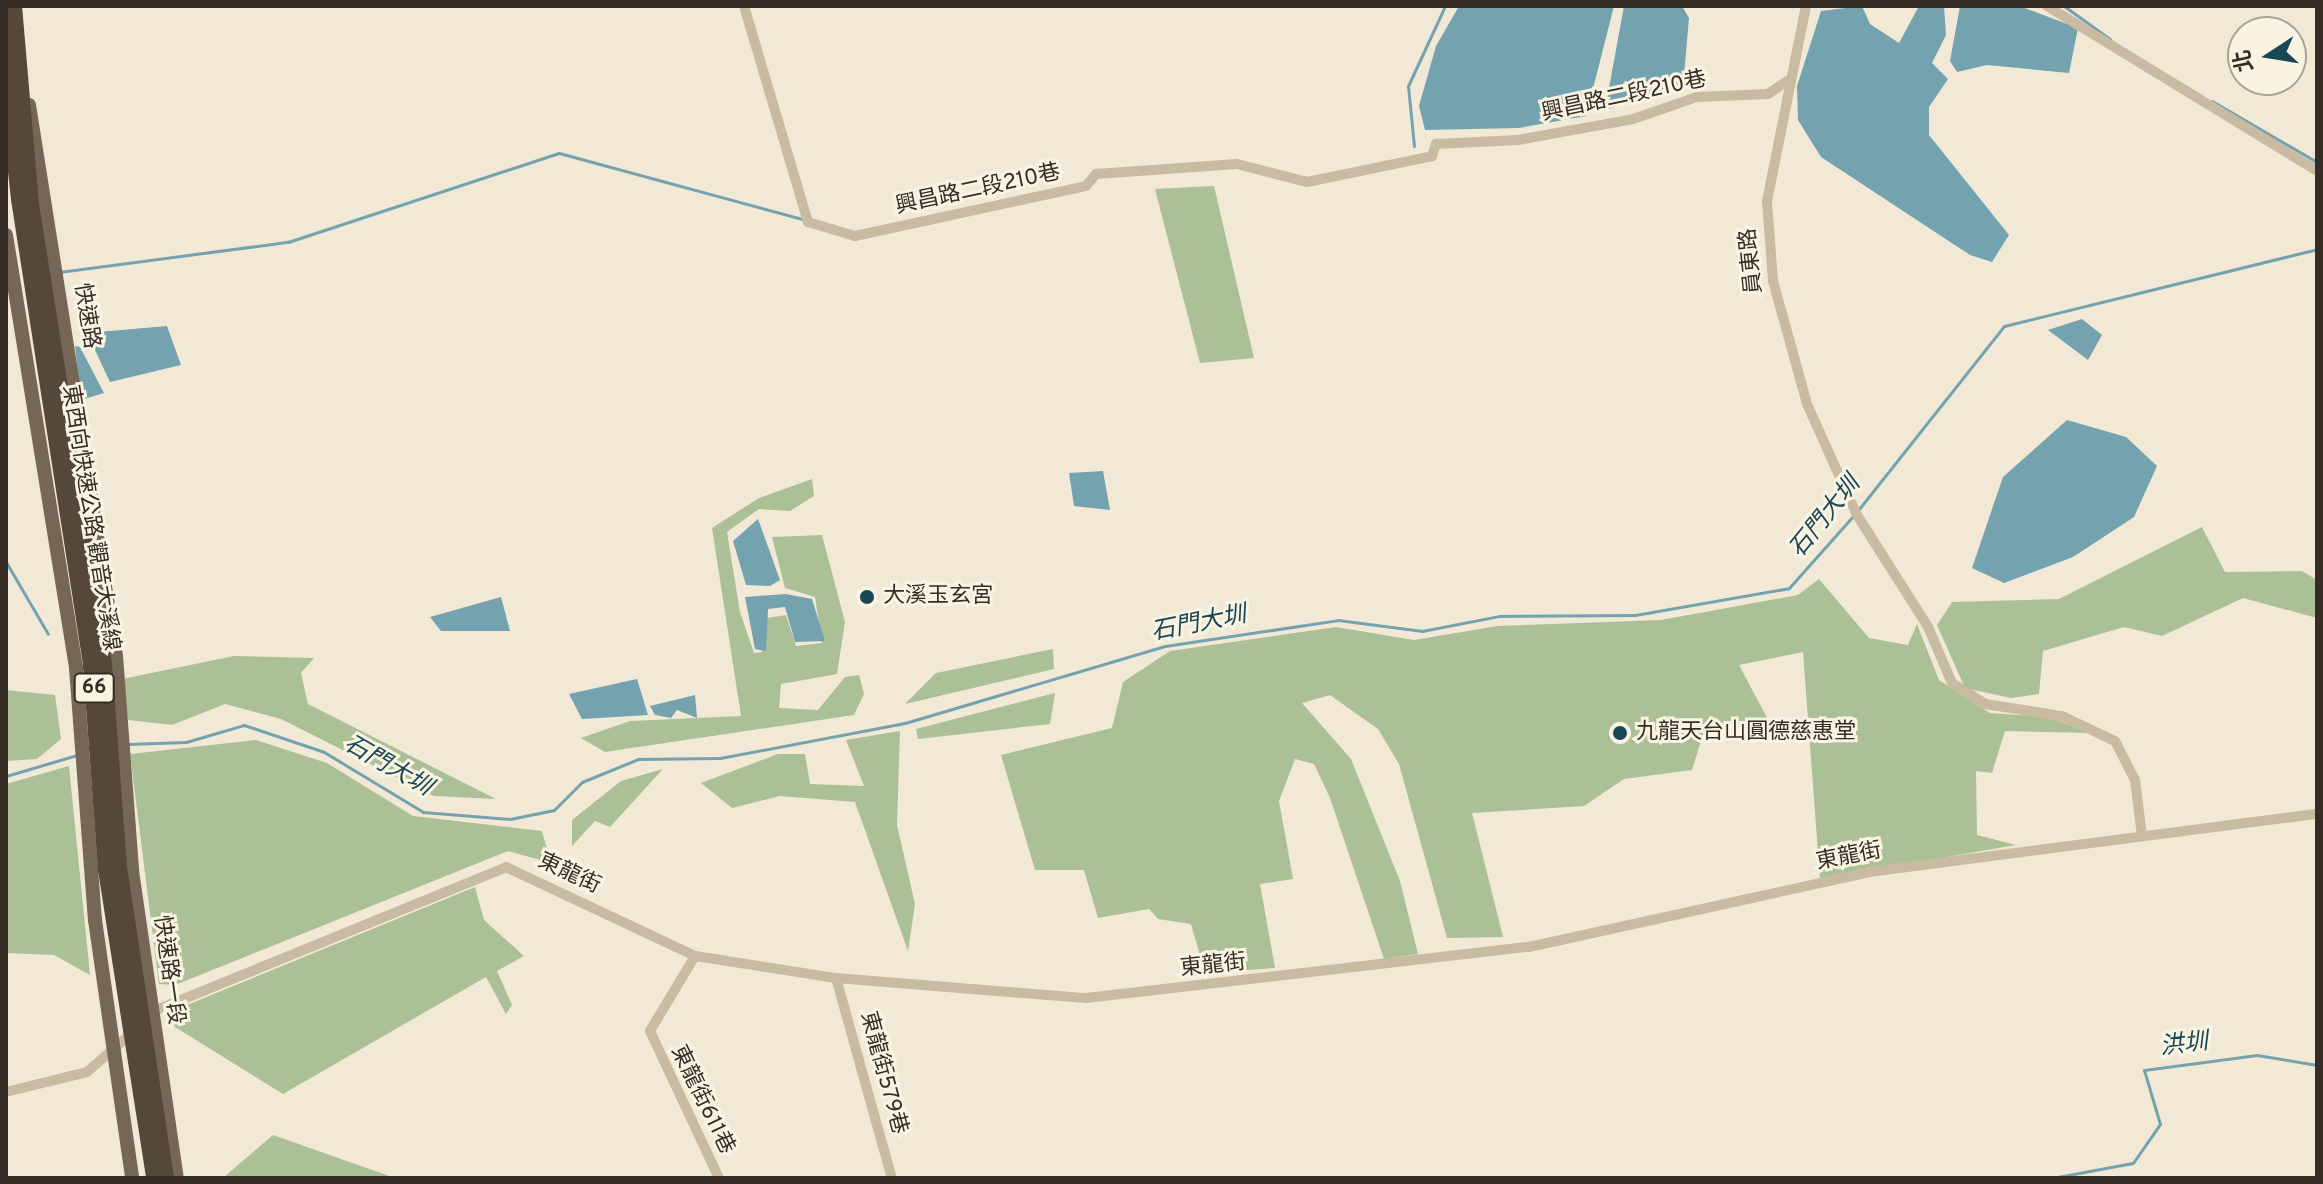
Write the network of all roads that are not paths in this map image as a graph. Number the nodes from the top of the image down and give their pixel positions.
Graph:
1 (15, 6) edge
2 (744, 6) edge
3 (1806, 6) edge
4 (2047, 6) edge
5 (6, 30) edge
6 (6, 81) edge
7 (1787, 81) junction
8 (6, 145) edge
9 (2317, 171) edge
10 (25, 202) junction
11 (6, 235) edge
12 (124, 767) joint
13 (2317, 814) edge
14 (2142, 836) junction
15 (695, 956) junction
16 (836, 978) junction
17 (151, 1011) junction
18 (114, 1053) junction
19 (6, 1092) edge
20 (132, 1178) edge
21 (154, 1178) edge
22 (166, 1178) edge
23 (177, 1178) edge
24 (719, 1178) edge
25 (892, 1178) edge

1 - 10 highway, 66, bridge
1 - 12 main road, 快速路 / 66
2 - 7 street, 興昌路二段210巷
3 - 7 street, 員東路
4 - 9 street
5 - 10 highway, bridge
6 - 10 highway
7 - 14 street, 員東路
8 - 10 highway, 66
10 - 21 highway, 東西向快速公路 觀音大溪線 / 66, bridge
10 - 22 highway, 東西向快速公路 觀音大溪線 / 66, bridge
11 - 18 main road, 66
12 - 17 main road, 快速路一段 / 66
13 - 14 street, 東龍街
14 - 16 street, 東龍街
15 - 16 street, 東龍街
15 - 17 street, 東龍街
15 - 24 street, 東龍街611巷
16 - 25 street, 東龍街579巷
17 - 18 street
17 - 23 main road, 快速路一段 / 66
18 - 19 street
18 - 20 main road, 66

